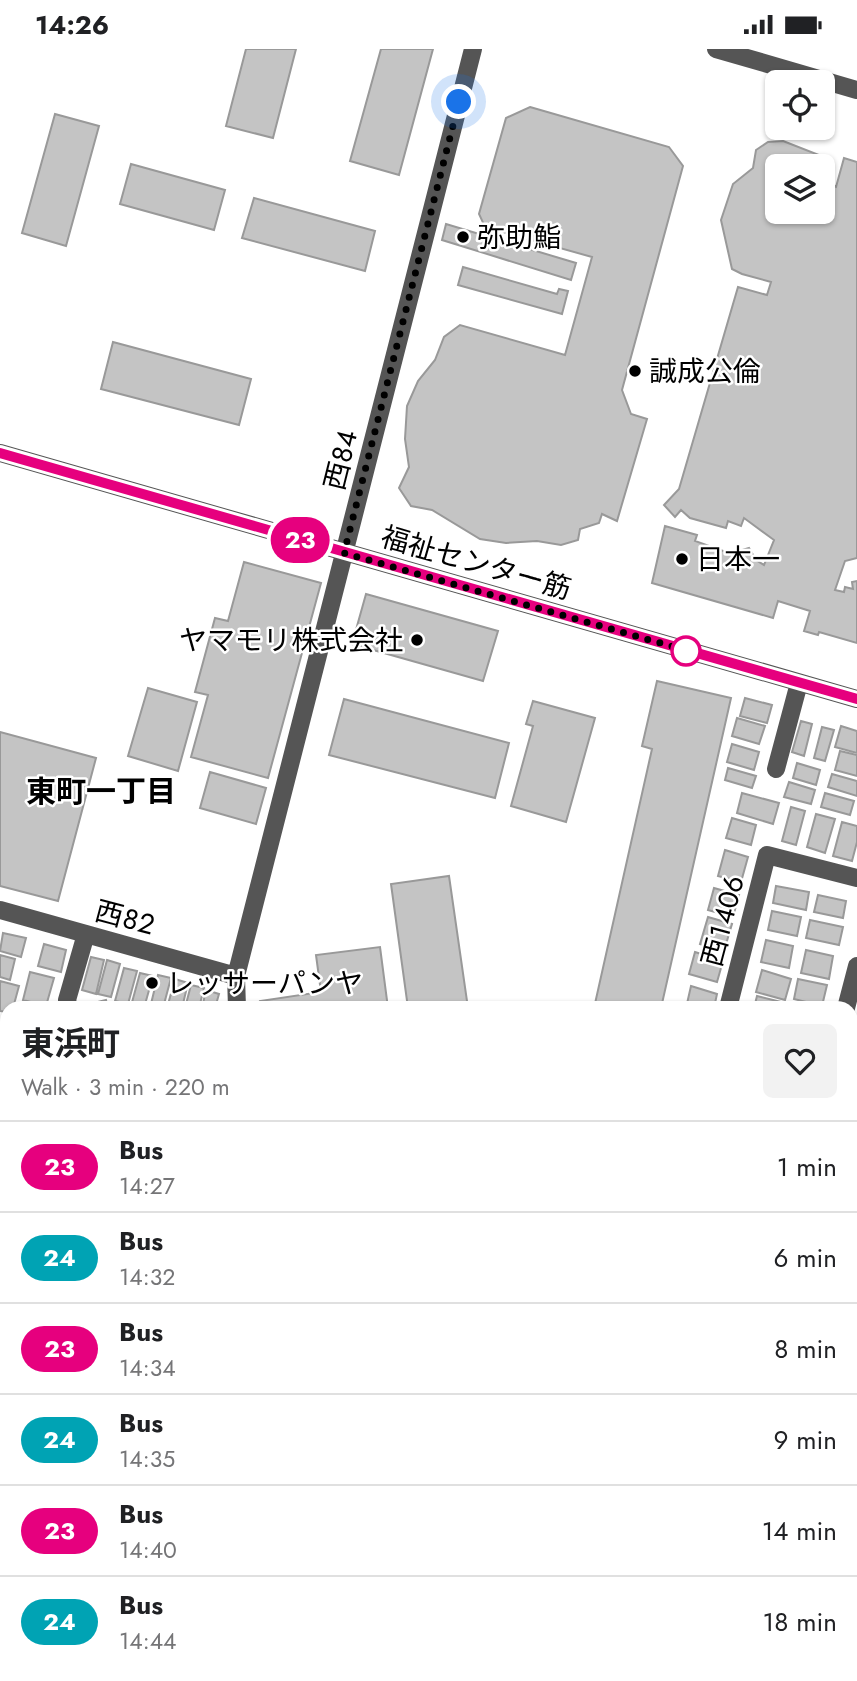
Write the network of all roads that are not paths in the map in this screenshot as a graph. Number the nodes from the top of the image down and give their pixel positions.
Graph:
1 (473, 49) edge
2 (716, 49) edge
3 (857, 90) edge
4 (0, 453) edge
5 (344, 553) junction
6 (799, 683) junction
7 (857, 699) edge
8 (776, 769) dead end
9 (857, 878) edge
10 (0, 910) edge
11 (86, 934) junction
12 (857, 966) edge
13 (236, 976) junction
14 (67, 1001) edge
15 (237, 1001) edge
16 (729, 1001) edge
17 (848, 1001) edge

1 - 5 street, 西８４
2 - 3 street
4 - 5 street, 福祉センター筋
5 - 6 street, 福祉センター筋
5 - 13 street, 西８４
6 - 7 street, 福祉センター筋
6 - 8 street
9 - 16 street, 西１４０６
10 - 11 street, 西８２
11 - 13 street, 西８２
11 - 14 street
12 - 17 street
13 - 15 street, 西８４

